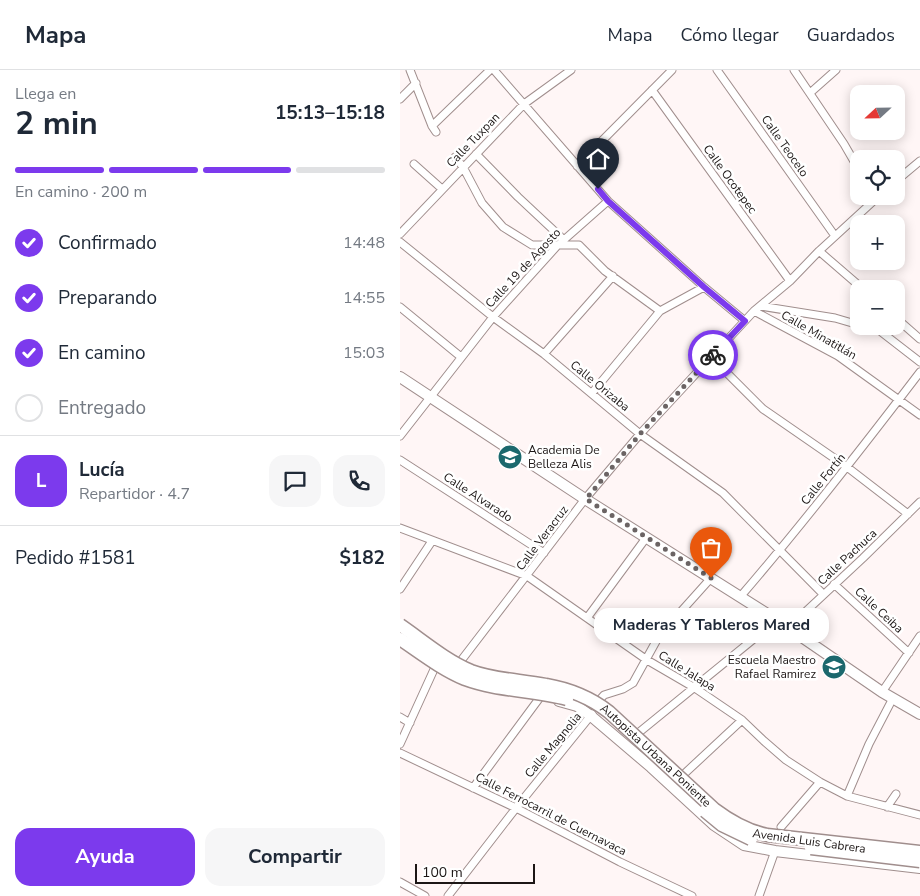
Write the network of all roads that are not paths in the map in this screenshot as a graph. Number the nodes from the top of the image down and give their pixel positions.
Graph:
1 (410, 70) edge
2 (490, 70) edge
3 (494, 70) edge
4 (570, 70) edge
5 (672, 70) edge
6 (717, 70) edge
7 (794, 70) edge
8 (836, 70) edge
9 (416, 83) junction
10 (652, 90) junction
11 (810, 93) junction
12 (400, 99) edge
13 (524, 104) junction
14 (476, 154) junction
15 (850, 154) edge
16 (455, 157) dead end
17 (920, 161) edge
18 (414, 164) dead end
19 (577, 166) junction
20 (463, 167) junction
21 (905, 174) edge
22 (442, 189) junction
23 (608, 201) junction
24 (868, 205) edge
25 (400, 234) edge
26 (835, 236) junction
27 (564, 240) junction
28 (400, 242) edge
29 (556, 246) junction
30 (819, 251) junction
31 (613, 276) junction
32 (853, 280) edge
33 (790, 281) junction
34 (704, 287) junction
35 (400, 307) edge
36 (757, 309) junction
37 (660, 311) junction
38 (493, 317) junction
39 (745, 321) junction
40 (850, 322) edge
41 (905, 326) edge
42 (885, 335) edge
43 (920, 339) edge
44 (544, 354) junction
45 (461, 357) junction
46 (711, 357) junction
47 (920, 362) edge
48 (920, 372) edge
49 (400, 377) edge
50 (592, 393) junction
51 (431, 396) junction
52 (899, 399) junction
53 (920, 415) edge
54 (640, 434) junction
55 (400, 436) edge
56 (400, 460) edge
57 (847, 467) junction
58 (586, 499) junction
59 (920, 502) edge
60 (908, 514) junction
61 (400, 528) edge
62 (646, 538) junction
63 (432, 541) junction
64 (781, 550) junction
65 (544, 553) junction
66 (527, 576) junction
67 (711, 578) junction
68 (834, 584) junction
69 (400, 589) edge
70 (824, 594) junction
71 (740, 597) junction
72 (587, 618) junction
73 (400, 620) edge
74 (777, 620) junction
75 (400, 625) edge
76 (788, 628) junction
77 (920, 636) edge
78 (400, 639) edge
79 (909, 653) junction
80 (647, 660) junction
81 (460, 662) junction
82 (436, 665) junction
83 (504, 676) junction
84 (695, 688) junction
85 (502, 690) junction
86 (517, 692) junction
87 (882, 692) junction
88 (541, 696) junction
89 (893, 698) junction
90 (598, 701) junction
91 (920, 714) edge
92 (591, 716) junction
93 (400, 717) edge
94 (742, 720) junction
95 (410, 723) junction
96 (637, 734) junction
97 (400, 744) edge
98 (400, 753) edge
99 (683, 775) junction
100 (820, 782) junction
101 (473, 788) junction
102 (896, 794) dead end
103 (704, 795) junction
104 (847, 796) junction
105 (692, 805) junction
106 (887, 807) junction
107 (516, 808) junction
108 (920, 815) edge
109 (781, 827) dead end
110 (920, 850) edge
111 (775, 851) junction
112 (920, 861) edge
113 (920, 868) edge
114 (400, 882) edge
115 (425, 896) edge
116 (448, 896) edge
117 (692, 896) edge
118 (759, 896) edge

1 - 9 street
2 - 9 street
3 - 13 street
4 - 13 street, Calle Tuxpan
5 - 10 street
6 - 26 street, Calle Teocelo
7 - 11 street
8 - 11 street
9 - 12 street
10 - 19 street
10 - 33 street, Calle Ocotepec
11 - 15 street
13 - 14 street, Calle Tuxpan
13 - 19 street
14 - 20 street, Calle Tuxpan
14 - 27 street
16 - 20 street
17 - 21 street
18 - 22 street
19 - 23 street
20 - 22 street, Calle Tuxpan
20 - 29 street
22 - 25 street, Calle Tuxpan
23 - 27 street, Calle 19 de Agosto
23 - 34 street
24 - 26 street, Calle Veracruz
26 - 30 street, Calle Veracruz
27 - 29 street, Calle 19 de Agosto
28 - 38 street, Calle Orizaba
29 - 31 street
29 - 38 street, Calle 19 de Agosto
30 - 32 street
30 - 33 street, Calle Veracruz
31 - 37 street
31 - 44 street
33 - 36 street, Calle Veracruz
34 - 37 street
34 - 39 street
35 - 45 street
36 - 39 street, Calle Veracruz
36 - 40 street
36 - 52 street, Calle Minatitlán
37 - 50 street
38 - 44 street, Calle Orizaba
38 - 45 street, Calle 19 de Agosto
39 - 46 street, Calle Veracruz
41 - 43 street
42 - 47 street
44 - 50 street, Calle Orizaba
45 - 51 street, Calle 19 de Agosto
46 - 54 street, Calle Veracruz
46 - 57 street
48 - 52 street, Calle Fortín
49 - 51 main road
50 - 54 street, Calle Orizaba
51 - 55 street
51 - 58 main road
52 - 53 street, Calle Minatitlán
52 - 57 street, Calle Fortín
54 - 58 street, Calle Veracruz
54 - 64 street, Calle Orizaba
56 - 65 street, Calle Alvarado
57 - 60 street
57 - 64 street, Calle Fortín
58 - 62 main road
58 - 65 street, Calle Veracruz
59 - 60 street, Calle Pachuca
60 - 68 street, Calle Pachuca
61 - 63 street, Calle Jalapa
62 - 67 main road
62 - 72 street
63 - 66 street, Calle Jalapa
63 - 69 street
64 - 70 street, Calle Orizaba
64 - 71 street, Calle Fortín
65 - 66 street, Calle Veracruz
66 - 72 street, Calle Jalapa
66 - 81 street, Calle Veracruz
67 - 71 main road
67 - 80 street
68 - 70 street, Calle Pachuca
68 - 79 street, Calle Ceiba
70 - 76 street, Calle Pachuca
71 - 74 main road
72 - 80 street, Calle Jalapa
73 - 81 main road, Avenida Luis Cabrera
74 - 76 main road
74 - 84 street
75 - 110 highway, Autopista Urbana Poniente, bridge
76 - 87 main road
77 - 79 street
78 - 82 main road, Avenida Luis Cabrera
78 - 112 highway, Autopista Urbana Poniente, bridge
79 - 87 street
80 - 84 street, Calle Jalapa
80 - 90 street
81 - 83 main road, Avenida Luis Cabrera
82 - 85 main road, Avenida Luis Cabrera
82 - 95 street
83 - 85 main road
83 - 90 main road, Avenida Luis Cabrera
84 - 94 street, Calle Jalapa
84 - 96 street
85 - 86 main road, Avenida Luis Cabrera
86 - 88 main road, Avenida Luis Cabrera
86 - 90 main road
87 - 89 main road
88 - 92 main road, Avenida Luis Cabrera
88 - 101 street
89 - 91 main road
89 - 104 street
90 - 92 street, Calle Magnolia
90 - 96 main road, Avenida Luis Cabrera
92 - 105 main road, Avenida Luis Cabrera
92 - 107 street, Calle Magnolia
93 - 95 street
94 - 99 street
94 - 100 street, Calle Jalapa
95 - 97 street
96 - 99 main road, Avenida Luis Cabrera
98 - 101 street, Calle Ferrocarril de Cuernavaca
99 - 103 main road, Avenida Luis Cabrera
100 - 104 street, Calle Jalapa
100 - 109 street
101 - 107 street, Calle Ferrocarril de Cuernavaca
102 - 106 street
103 - 105 main road
103 - 110 main road, Avenida Luis Cabrera
104 - 106 street, Calle Jalapa
105 - 111 main road, Avenida Luis Cabrera
106 - 108 street, Calle Jalapa
107 - 116 street, Calle Magnolia
107 - 117 street, Calle Ferrocarril de Cuernavaca
111 - 113 main road, Avenida Luis Cabrera
111 - 118 street
114 - 115 street

